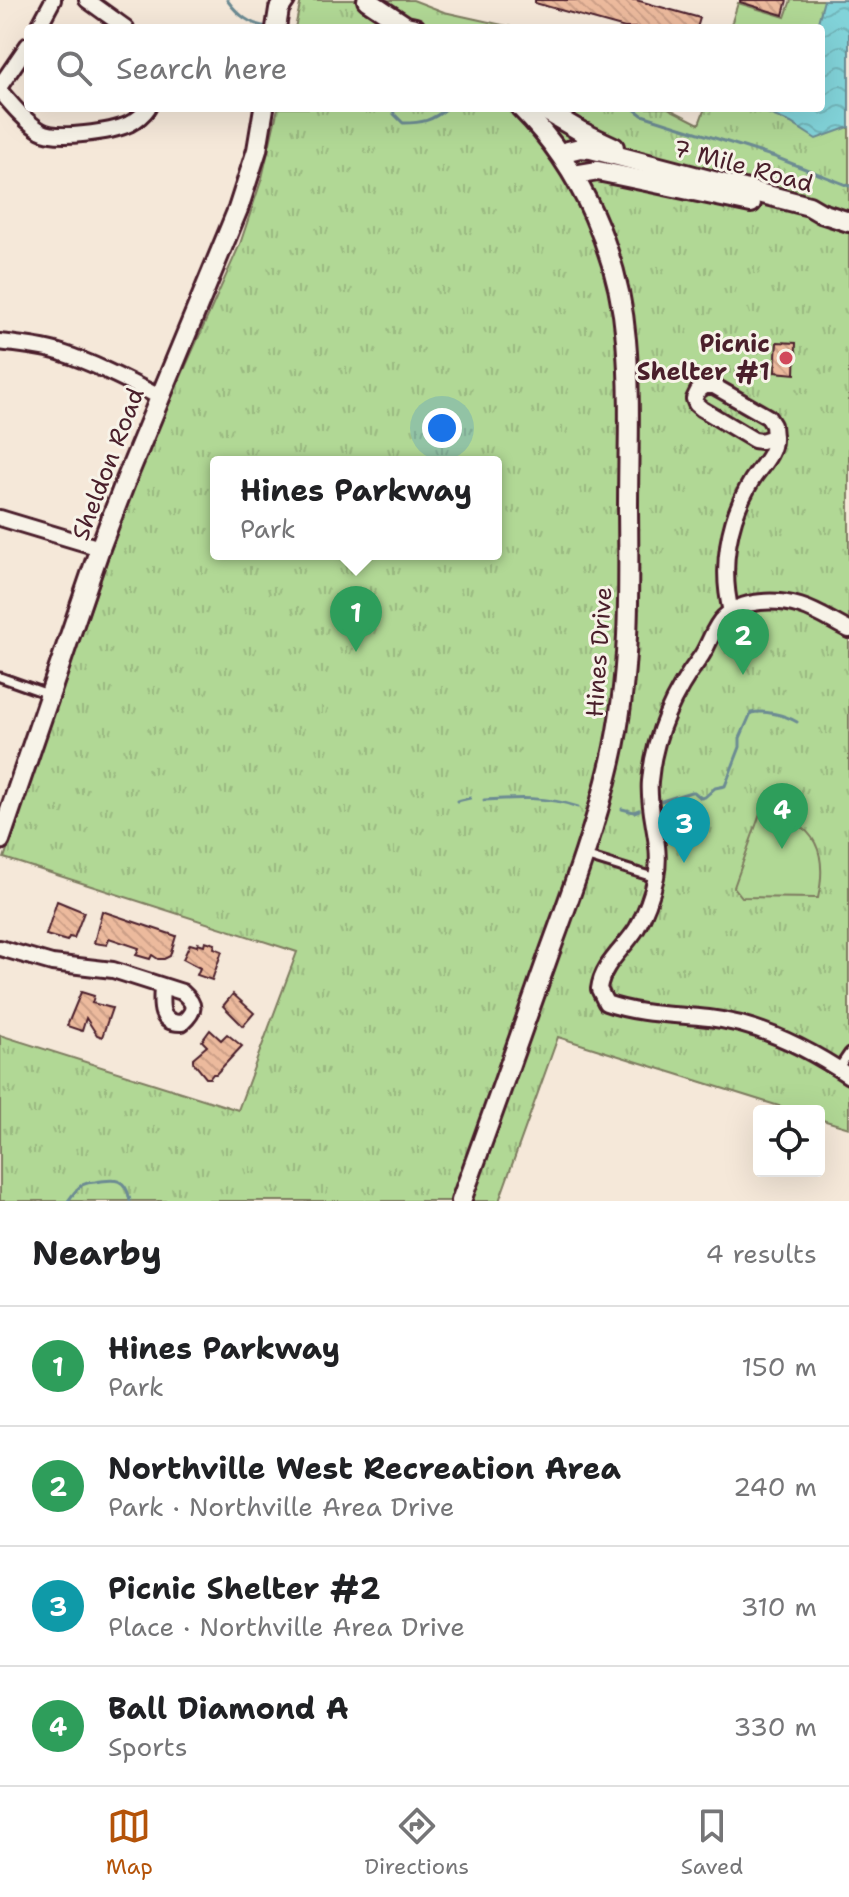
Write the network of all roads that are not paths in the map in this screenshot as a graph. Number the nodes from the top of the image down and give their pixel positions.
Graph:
1 (53, 0) edge
2 (87, 0) edge
3 (367, 0) edge
4 (390, 0) edge
5 (40, 24) edge
6 (120, 24) edge
7 (403, 24) edge
8 (415, 24) edge
9 (24, 51) edge
10 (0, 88) edge
11 (144, 112) edge
12 (263, 112) edge
13 (524, 112) edge
14 (548, 112) edge
15 (560, 153) junction
16 (574, 175) junction
17 (695, 177) junction
18 (821, 213) junction
19 (849, 222) edge
20 (0, 342) edge
21 (160, 397) junction
22 (774, 437) junction
23 (0, 518) edge
24 (100, 548) junction
25 (731, 612) junction
26 (849, 630) edge
27 (0, 677) edge
28 (50, 695) junction
29 (0, 840) edge
30 (584, 855) junction
31 (656, 878) junction
32 (0, 948) edge
33 (162, 987) dead end
34 (849, 1053) edge
35 (843, 1072) edge
36 (461, 1201) edge

1 - 5 street
2 - 6 street
3 - 7 street
4 - 8 street
9 - 10 street
10 - 11 street
12 - 21 street, Sheldon Road
13 - 15 street, Hines Drive
14 - 17 street
15 - 16 street, Hines Drive
15 - 17 street, 7 Mile Road
16 - 18 street, 7 Mile Road
16 - 30 street, Hines Drive
17 - 18 street, 7 Mile Road
18 - 19 street, 7 Mile Road
20 - 21 street
21 - 24 street, Sheldon Road
22 - 22 street
22 - 25 street
23 - 24 street
24 - 28 street, Sheldon Road
25 - 26 street
25 - 31 street
27 - 28 lane
28 - 29 street, Sheldon Road
30 - 31 lane
30 - 36 street, Hines Drive
31 - 35 street
32 - 33 street
34 - 35 lane

